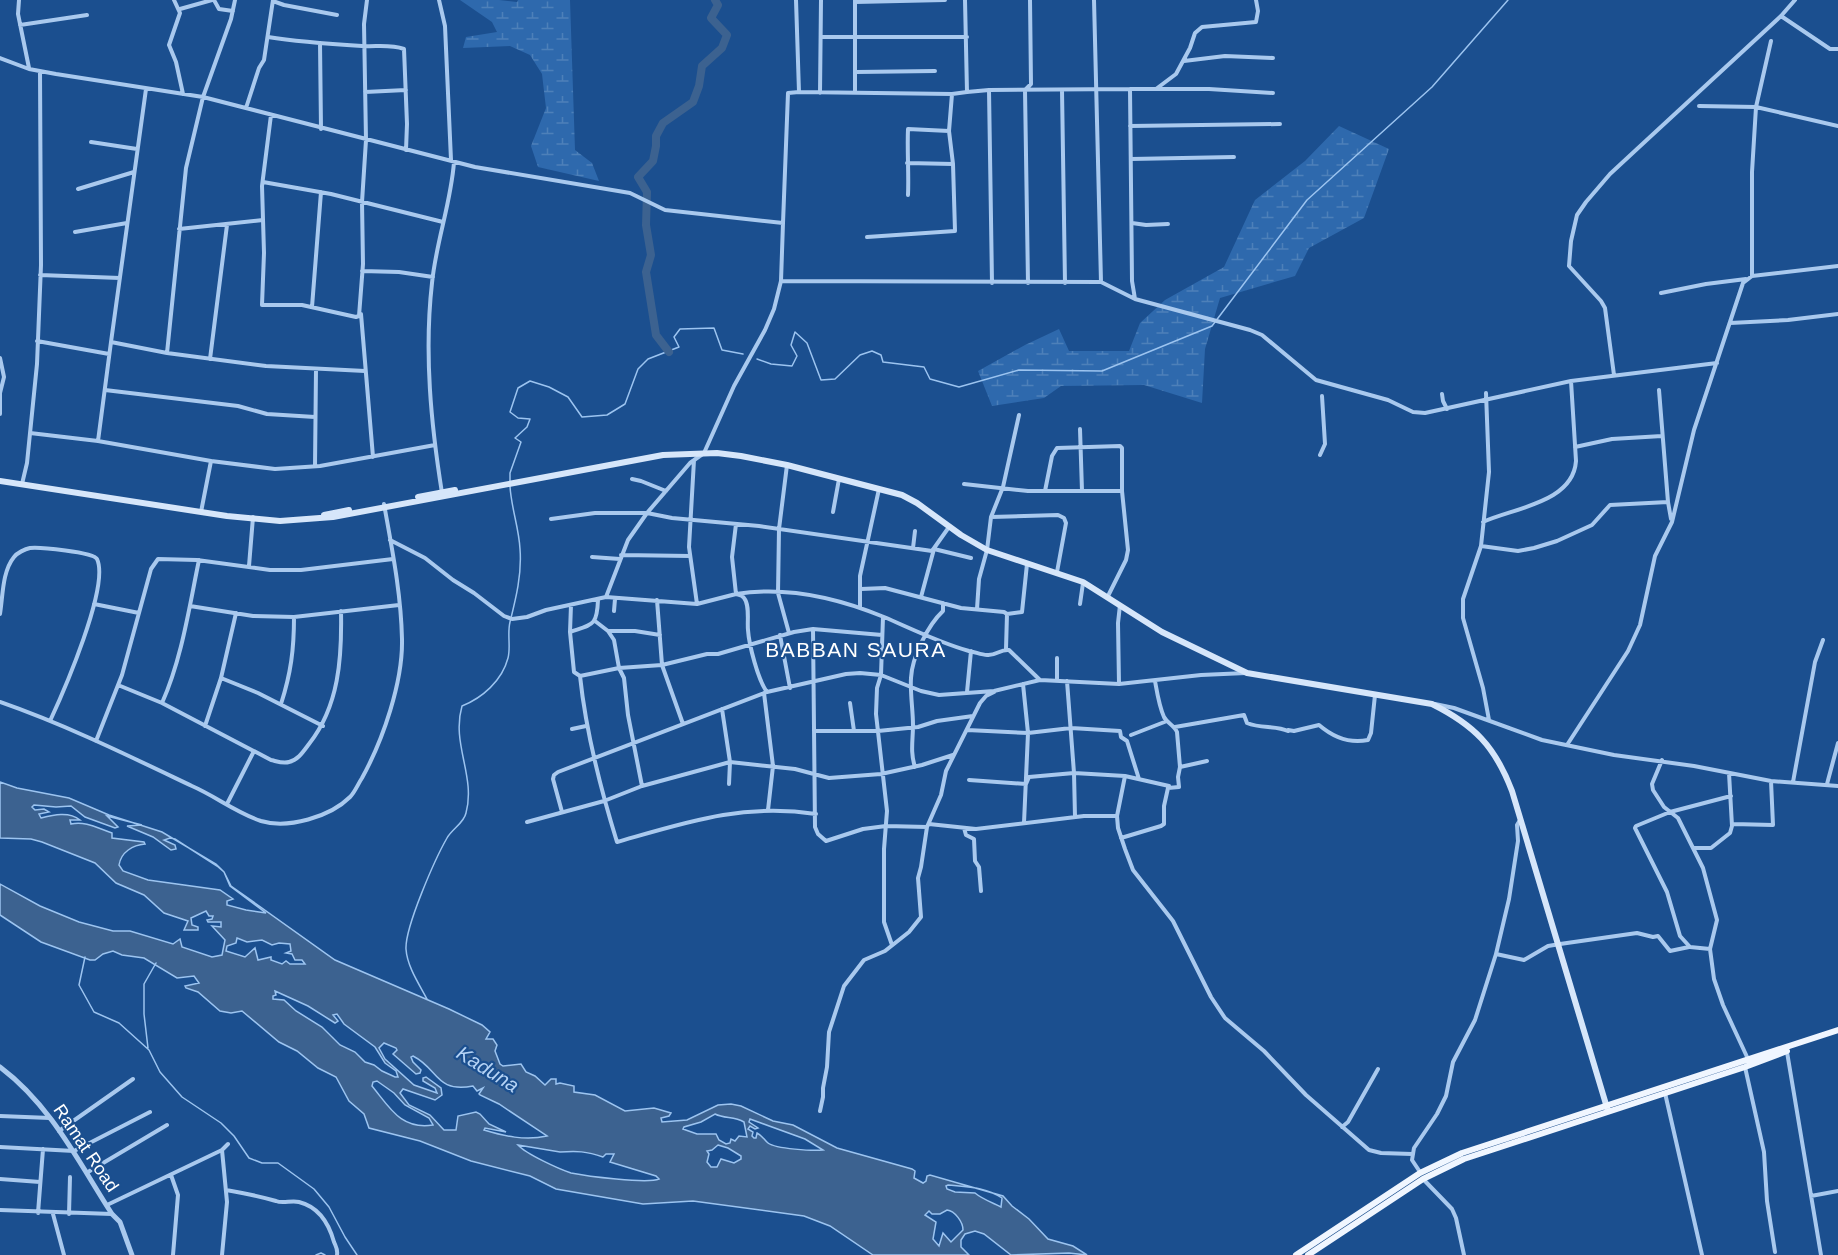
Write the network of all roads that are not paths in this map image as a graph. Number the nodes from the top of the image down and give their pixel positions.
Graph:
1 (19, 0) edge
2 (174, 0) edge
3 (213, 0) edge
4 (235, 0) edge
5 (273, 0) edge
6 (367, 0) edge
7 (440, 0) edge
8 (796, 0) edge
9 (821, 0) edge
10 (945, 0) edge
11 (965, 0) edge
12 (1030, 0) edge
13 (1094, 0) edge
14 (1256, 0) edge
15 (1795, 0) edge
16 (855, 1) edge
17 (180, 9) junction
18 (233, 11) junction
19 (87, 15) dead end
20 (337, 15) dead end
21 (1781, 16) junction
22 (20, 24) junction
23 (967, 36) junction
24 (268, 37) junction
25 (822, 37) junction
26 (854, 37) junction
27 (1771, 41) dead end
28 (320, 43) junction
29 (363, 46) junction
30 (1838, 49) edge
31 (0, 58) edge
32 (1272, 58) dead end
33 (1183, 61) junction
34 (29, 69) junction
35 (40, 71) junction
36 (935, 71) dead end
37 (856, 72) junction
38 (146, 89) junction
39 (1097, 89) junction
40 (1130, 89) junction
41 (1156, 89) junction
42 (406, 90) junction
43 (988, 90) junction
44 (1025, 90) junction
45 (1062, 90) junction
46 (364, 92) junction
47 (800, 92) junction
48 (968, 92) junction
49 (820, 93) junction
50 (855, 93) junction
51 (1273, 93) dead end
52 (183, 94) junction
53 (952, 94) junction
54 (202, 97) junction
55 (1699, 106) dead end
56 (1756, 107) junction
57 (246, 109) junction
58 (271, 115) junction
59 (1280, 124) dead end
60 (1130, 126) junction
61 (1838, 126) edge
62 (321, 129) junction
63 (949, 131) junction
64 (366, 140) junction
65 (91, 142) dead end
66 (137, 148) junction
67 (406, 150) junction
68 (1234, 157) dead end
69 (1131, 159) junction
70 (453, 161) junction
71 (906, 164) junction
72 (953, 164) junction
73 (134, 172) junction
74 (263, 182) junction
75 (78, 189) dead end
76 (321, 192) junction
77 (908, 195) dead end
78 (362, 202) junction
79 (263, 220) junction
80 (443, 222) junction
81 (127, 223) junction
82 (783, 223) junction
83 (1132, 223) junction
84 (1168, 224) dead end
85 (227, 225) junction
86 (179, 229) junction
87 (75, 232) dead end
88 (867, 237) dead end
89 (1838, 266) edge
90 (362, 271) junction
91 (40, 275) junction
92 (1752, 276) junction
93 (433, 277) junction
94 (120, 278) junction
95 (1746, 279) junction
96 (781, 281) junction
97 (1101, 282) junction
98 (992, 283) junction
99 (1028, 283) junction
100 (1065, 283) junction
101 (1661, 293) dead end
102 (1135, 299) junction
103 (312, 307) junction
104 (361, 313) junction
105 (1838, 314) edge
106 (1730, 323) junction
107 (38, 341) junction
108 (111, 342) junction
109 (167, 353) junction
110 (110, 354) junction
111 (0, 358) edge
112 (210, 359) junction
113 (1717, 363) junction
114 (316, 369) junction
115 (365, 371) junction
116 (1614, 375) junction
117 (1571, 381) junction
118 (105, 390) junction
119 (1659, 390) dead end
120 (0, 393) edge
121 (1486, 393) dead end
122 (1442, 394) dead end
123 (1322, 396) dead end
124 (1486, 400) junction
125 (1447, 408) junction
126 (0, 414) edge
127 (1019, 415) dead end
128 (315, 417) junction
129 (1080, 429) dead end
130 (30, 433) junction
131 (1662, 436) junction
132 (98, 441) junction
133 (435, 445) junction
134 (1080, 447) junction
135 (1575, 447) junction
136 (704, 453) junction
137 (1320, 455) dead end
138 (374, 457) junction
139 (694, 460) junction
140 (211, 461) junction
141 (787, 465) junction
142 (315, 466) junction
143 (839, 478) junction
144 (632, 479) dead end
145 (0, 480) edge
146 (23, 483) junction
147 (964, 484) dead end
148 (1003, 487) junction
149 (880, 488) junction
150 (666, 491) junction
151 (1045, 491) junction
152 (1082, 491) junction
153 (1122, 491) junction
154 (442, 494) junction
155 (1668, 502) junction
156 (384, 505) junction
157 (201, 511) junction
158 (833, 512) dead end
159 (647, 513) junction
160 (991, 517) junction
161 (253, 518) junction
162 (551, 519) dead end
163 (690, 519) junction
164 (1483, 522) junction
165 (1672, 522) junction
166 (736, 524) junction
167 (950, 526) junction
168 (779, 529) junction
169 (915, 531) dead end
170 (390, 540) junction
171 (867, 542) junction
172 (1481, 546) junction
173 (913, 548) junction
174 (934, 549) junction
175 (987, 550) junction
176 (690, 556) junction
177 (592, 557) dead end
178 (620, 557) junction
179 (971, 558) dead end
180 (393, 559) junction
181 (199, 560) junction
182 (1027, 564) junction
183 (249, 566) junction
184 (1057, 572) junction
185 (1083, 582) junction
186 (861, 589) junction
187 (778, 592) junction
188 (736, 594) junction
189 (606, 597) junction
190 (921, 597) junction
191 (1108, 597) junction
192 (615, 598) junction
193 (598, 600) junction
194 (657, 600) junction
195 (943, 603) junction
196 (94, 604) junction
197 (697, 604) junction
198 (1080, 604) dead end
199 (399, 605) junction
200 (571, 605) junction
201 (1120, 605) junction
202 (190, 606) junction
203 (860, 609) junction
204 (976, 609) junction
205 (341, 611) junction
206 (614, 611) dead end
207 (139, 613) junction
208 (236, 613) junction
209 (1007, 614) junction
210 (0, 615) edge
211 (294, 617) junction
212 (883, 617) junction
213 (595, 621) junction
214 (813, 629) junction
215 (609, 631) junction
216 (570, 632) junction
217 (789, 633) junction
218 (660, 635) junction
219 (780, 635) junction
220 (882, 635) junction
221 (925, 636) junction
222 (1823, 640) dead end
223 (751, 644) junction
224 (1006, 650) junction
225 (971, 651) junction
226 (1057, 658) dead end
227 (662, 665) junction
228 (618, 668) junction
229 (1247, 673) junction
230 (880, 675) junction
231 (580, 676) junction
232 (221, 678) junction
233 (1040, 680) junction
234 (1057, 681) junction
235 (1067, 681) junction
236 (1155, 681) junction
237 (814, 682) junction
238 (1023, 684) junction
239 (1119, 684) junction
240 (118, 685) junction
241 (790, 688) junction
242 (912, 688) junction
243 (967, 692) junction
244 (766, 693) junction
245 (986, 694) junction
246 (1375, 694) junction
247 (0, 702) edge
248 (162, 703) junction
249 (281, 704) junction
250 (850, 704) dead end
251 (1432, 704) junction
252 (723, 710) junction
253 (974, 716) junction
254 (1489, 720) junction
255 (50, 721) junction
256 (1167, 721) junction
257 (683, 724) junction
258 (205, 726) junction
259 (323, 726) junction
260 (586, 726) junction
261 (1175, 727) junction
262 (913, 728) junction
263 (1071, 728) junction
264 (572, 729) dead end
265 (967, 730) junction
266 (814, 731) junction
267 (854, 731) junction
268 (878, 731) junction
269 (1028, 733) junction
270 (1131, 735) dead end
271 (96, 741) junction
272 (634, 743) junction
273 (1838, 743) edge
274 (1567, 745) junction
275 (254, 751) junction
276 (954, 755) junction
277 (594, 758) junction
278 (1662, 760) junction
279 (730, 762) junction
280 (1207, 762) dead end
281 (772, 766) junction
282 (915, 767) junction
283 (1180, 767) junction
284 (1074, 772) junction
285 (1730, 773) junction
286 (881, 774) junction
287 (816, 776) junction
288 (1125, 776) junction
289 (1139, 779) junction
290 (969, 780) dead end
291 (1771, 781) junction
292 (1793, 782) junction
293 (729, 784) dead end
294 (1026, 784) junction
295 (1827, 784) junction
296 (642, 786) junction
297 (1838, 786) edge
298 (1179, 787) junction
299 (1731, 795) junction
300 (604, 801) junction
301 (227, 804) junction
302 (768, 810) junction
303 (1670, 812) junction
304 (562, 813) junction
305 (816, 814) junction
306 (1117, 816) junction
307 (1075, 817) junction
308 (1521, 820) junction
309 (527, 822) dead end
310 (1024, 823) junction
311 (1733, 824) junction
312 (886, 826) junction
313 (928, 826) junction
314 (964, 828) junction
315 (1121, 838) junction
316 (1693, 848) junction
317 (981, 891) dead end
318 (1558, 944) junction
319 (892, 945) junction
320 (1690, 947) junction
321 (1710, 949) junction
322 (1496, 954) junction
323 (1838, 1032) edge
324 (1786, 1051) junction
325 (1748, 1060) junction
326 (0, 1067) edge
327 (1745, 1067) junction
328 (1378, 1069) dead end
329 (133, 1080) dead end
330 (1665, 1093) junction
331 (1607, 1109) junction
332 (820, 1111) dead end
333 (150, 1112) dead end
334 (0, 1116) edge
335 (50, 1118) junction
336 (167, 1125) dead end
337 (1342, 1127) junction
338 (59, 1131) junction
339 (228, 1144) dead end
340 (0, 1147) edge
341 (43, 1149) junction
342 (222, 1150) junction
343 (74, 1151) junction
344 (1412, 1154) junction
345 (88, 1172) junction
346 (171, 1175) junction
347 (1422, 1176) junction
348 (70, 1178) dead end
349 (0, 1179) edge
350 (40, 1182) junction
351 (226, 1190) junction
352 (1838, 1191) edge
353 (1811, 1196) junction
354 (106, 1205) junction
355 (0, 1210) edge
356 (38, 1213) junction
357 (53, 1214) junction
358 (69, 1214) junction
359 (112, 1214) junction
360 (1775, 1252) dead end
361 (64, 1255) edge
362 (132, 1255) edge
363 (173, 1255) edge
364 (222, 1255) edge
365 (338, 1255) edge
366 (1296, 1255) edge
367 (1308, 1255) edge
368 (1464, 1255) edge
369 (1702, 1255) edge
370 (1821, 1255) edge

1 - 22 street
2 - 17 street
3 - 17 street
3 - 18 street
4 - 18 street
5 - 20 street
5 - 24 street
6 - 29 street
7 - 70 street
8 - 47 street
9 - 25 street
10 - 16 street
11 - 23 street
12 - 44 street
13 - 39 street
14 - 33 street
15 - 21 street
16 - 26 street
17 - 52 street
18 - 54 street
19 - 22 street
21 - 30 street
21 - 116 street
22 - 34 street
23 - 26 street
23 - 48 street
24 - 28 street
24 - 57 street
25 - 26 street
25 - 49 street
26 - 37 street
27 - 56 street
28 - 29 street
28 - 62 street
29 - 42 street
29 - 46 street
31 - 34 street
32 - 33 street
33 - 41 street
34 - 35 street
35 - 38 street
35 - 91 street
36 - 37 street
37 - 50 street
38 - 52 street
38 - 66 street
39 - 40 street
39 - 45 street
39 - 97 street
40 - 41 street
40 - 60 street
41 - 51 street
42 - 46 street
42 - 67 street
43 - 44 street
43 - 48 street
43 - 98 street
44 - 45 street
44 - 99 street
45 - 100 street
46 - 64 street
47 - 49 street
47 - 82 street
48 - 53 street
49 - 50 street
50 - 53 street
52 - 54 street
53 - 63 street
54 - 57 street
54 - 86 street
55 - 56 street
56 - 61 street
56 - 92 street
57 - 58 street
58 - 62 street
58 - 74 street
59 - 60 street
60 - 69 street
62 - 64 street
63 - 71 street
63 - 72 street
64 - 67 street
64 - 78 street
65 - 66 street
66 - 73 street
67 - 70 street
68 - 69 street
69 - 83 street
70 - 80 street
70 - 82 street
71 - 72 street
71 - 77 street
72 - 88 street
73 - 75 street
73 - 81 street
74 - 76 street
74 - 79 street
76 - 78 street
76 - 103 street
78 - 80 street
78 - 90 street
79 - 85 street
79 - 103 street
80 - 93 street
81 - 87 street
81 - 94 street
82 - 96 street
83 - 84 street
83 - 102 street
85 - 86 street
85 - 112 street
86 - 109 street
89 - 92 street
90 - 93 street
90 - 104 street
91 - 94 street
91 - 107 street
92 - 95 street
93 - 133 street
94 - 108 street
95 - 101 street
95 - 106 street
96 - 98 street
96 - 136 street
97 - 100 street
97 - 102 street
98 - 99 street
99 - 100 street
102 - 125 street
103 - 104 street
104 - 115 street
105 - 106 street
106 - 113 street
107 - 110 street
107 - 130 street
108 - 109 street
108 - 110 street
109 - 112 street
110 - 118 street
111 - 120 street
112 - 114 street
113 - 116 street
113 - 165 street
114 - 115 street
114 - 128 street
115 - 138 street
116 - 117 street
117 - 124 street
117 - 135 street
118 - 128 street
118 - 132 street
119 - 131 street
120 - 126 street
121 - 124 street
122 - 125 street
123 - 137 street
124 - 125 street
124 - 164 street
127 - 148 street
128 - 142 street
129 - 134 street
130 - 132 street
130 - 146 street
131 - 135 street
131 - 155 street
132 - 140 street
133 - 138 street
133 - 154 street
134 - 151 street
134 - 152 street
134 - 153 street
135 - 164 street
136 - 139 street
136 - 141 main road
136 - 154 main road
138 - 142 street
139 - 150 street
139 - 163 street
140 - 142 street
140 - 157 street
141 - 143 main road
141 - 168 street
143 - 149 main road
143 - 158 street
144 - 150 street
145 - 146 main road
146 - 157 main road
147 - 148 street
148 - 151 street
148 - 160 street
149 - 167 main road
149 - 171 street
150 - 159 street
151 - 152 street
152 - 153 street
153 - 191 street
154 - 156 main road
155 - 165 street
155 - 172 street
156 - 161 main road
156 - 170 street
157 - 161 main road
159 - 162 street
159 - 163 street
159 - 178 street
160 - 175 street
160 - 184 street
161 - 183 street
163 - 166 street
163 - 176 street
164 - 172 street
165 - 274 street
166 - 168 street
166 - 188 street
167 - 174 street
167 - 175 main road
168 - 171 street
168 - 187 street
169 - 173 street
170 - 180 street
170 - 200 street
171 - 173 street
171 - 186 street
172 - 254 street
173 - 174 street
174 - 179 street
174 - 190 street
175 - 182 main road
175 - 204 street
176 - 178 street
176 - 197 street
177 - 178 street
178 - 189 street
180 - 183 street
180 - 199 street
181 - 183 street
181 - 202 street
181 - 207 street
182 - 184 main road
182 - 209 street
184 - 185 main road
185 - 191 main road
185 - 198 street
186 - 190 street
186 - 203 street
187 - 188 street
187 - 203 street
187 - 217 street
188 - 197 street
188 - 223 street
189 - 192 street
189 - 193 street
190 - 195 street
191 - 201 main road
192 - 194 street
192 - 206 street
193 - 200 street
193 - 213 street
194 - 197 street
194 - 218 street
195 - 204 street
195 - 221 street
196 - 207 street
196 - 210 street
196 - 255 street
199 - 205 street
199 - 301 street
200 - 216 street
201 - 229 main road
201 - 239 street
202 - 208 street
202 - 248 street
203 - 212 street
204 - 209 street
205 - 211 street
205 - 259 street
207 - 240 street
208 - 211 street
208 - 232 street
209 - 224 street
211 - 249 street
212 - 220 street
212 - 221 street
213 - 215 street
213 - 216 street
214 - 217 street
214 - 220 street
214 - 237 street
215 - 218 street
215 - 228 street
216 - 231 street
217 - 219 street
218 - 227 street
219 - 223 street
219 - 241 street
220 - 230 street
221 - 225 street
221 - 242 street
222 - 292 street
223 - 227 street
223 - 244 street
224 - 225 street
224 - 233 street
225 - 243 street
226 - 234 street
227 - 228 street
227 - 257 street
228 - 231 street
228 - 272 street
229 - 236 street
229 - 246 main road
230 - 237 street
230 - 242 street
230 - 268 street
231 - 260 street
232 - 249 street
232 - 258 street
233 - 234 street
233 - 238 street
234 - 235 street
235 - 239 street
235 - 263 street
236 - 239 street
236 - 256 street
237 - 241 street
237 - 266 street
238 - 245 street
238 - 269 street
240 - 248 street
240 - 271 street
241 - 244 street
242 - 243 street
242 - 262 street
243 - 245 street
244 - 252 street
244 - 281 street
245 - 253 street
246 - 251 main road
246 - 261 street
247 - 255 street
248 - 258 street
249 - 259 street
250 - 267 street
251 - 254 street
251 - 308 main road
252 - 257 street
252 - 279 street
253 - 262 street
253 - 265 street
254 - 274 street
255 - 271 street
256 - 261 street
256 - 270 street
257 - 272 street
258 - 275 street
259 - 275 street
260 - 264 street
260 - 277 street
261 - 283 street
262 - 268 street
262 - 282 street
263 - 269 street
263 - 284 street
263 - 289 street
265 - 269 street
265 - 276 street
266 - 267 street
266 - 287 street
267 - 268 street
268 - 286 street
269 - 294 street
271 - 301 street
272 - 277 street
272 - 296 street
273 - 295 street
274 - 278 street
275 - 301 street
276 - 282 street
276 - 313 street
277 - 300 street
277 - 304 street
278 - 285 street
278 - 303 street
279 - 281 street
279 - 293 street
279 - 296 street
280 - 283 street
281 - 287 street
281 - 302 street
282 - 286 street
283 - 298 street
284 - 288 street
284 - 294 street
284 - 307 street
285 - 291 street
285 - 299 street
286 - 287 street
286 - 312 street
287 - 305 street
288 - 289 street
288 - 306 street
289 - 298 street
290 - 294 street
291 - 292 street
291 - 311 street
292 - 295 street
294 - 310 street
295 - 297 street
296 - 300 street
298 - 315 street
299 - 303 street
299 - 311 street
300 - 302 street
300 - 304 street
302 - 305 street
303 - 316 street
303 - 320 street
304 - 309 street
305 - 312 street
306 - 307 street
306 - 315 street
307 - 310 street
308 - 318 main road
308 - 322 street
310 - 314 street
311 - 316 street
312 - 313 street
312 - 319 street
313 - 314 street
313 - 319 street
314 - 317 street
315 - 337 street
316 - 321 street
318 - 320 street
318 - 322 street
318 - 331 main road
319 - 332 street
320 - 321 street
321 - 325 street
322 - 344 street
323 - 324 main road
323 - 325 main road
324 - 327 main road
324 - 353 street
325 - 331 main road
326 - 335 street, Ramat Road
327 - 330 main road
327 - 360 street
328 - 337 street
329 - 338 street
330 - 331 main road
330 - 369 street
331 - 347 main road
333 - 343 street
334 - 335 street
335 - 338 street, Ramat Road
336 - 345 street
337 - 344 street
338 - 343 street, Ramat Road
339 - 342 street
340 - 341 street
341 - 343 street
341 - 350 street
342 - 346 street
342 - 351 street
343 - 345 street, Ramat Road
344 - 347 street
345 - 354 street, Ramat Road
346 - 354 street
346 - 363 street
347 - 366 main road
347 - 367 main road
347 - 368 street
348 - 358 street
349 - 350 street
350 - 356 street
351 - 364 street
351 - 365 street
352 - 353 street
353 - 370 street
354 - 359 street, Ramat Road
355 - 356 street
356 - 357 street
357 - 358 street
357 - 361 street
358 - 359 street
359 - 362 street, Ramat Road

